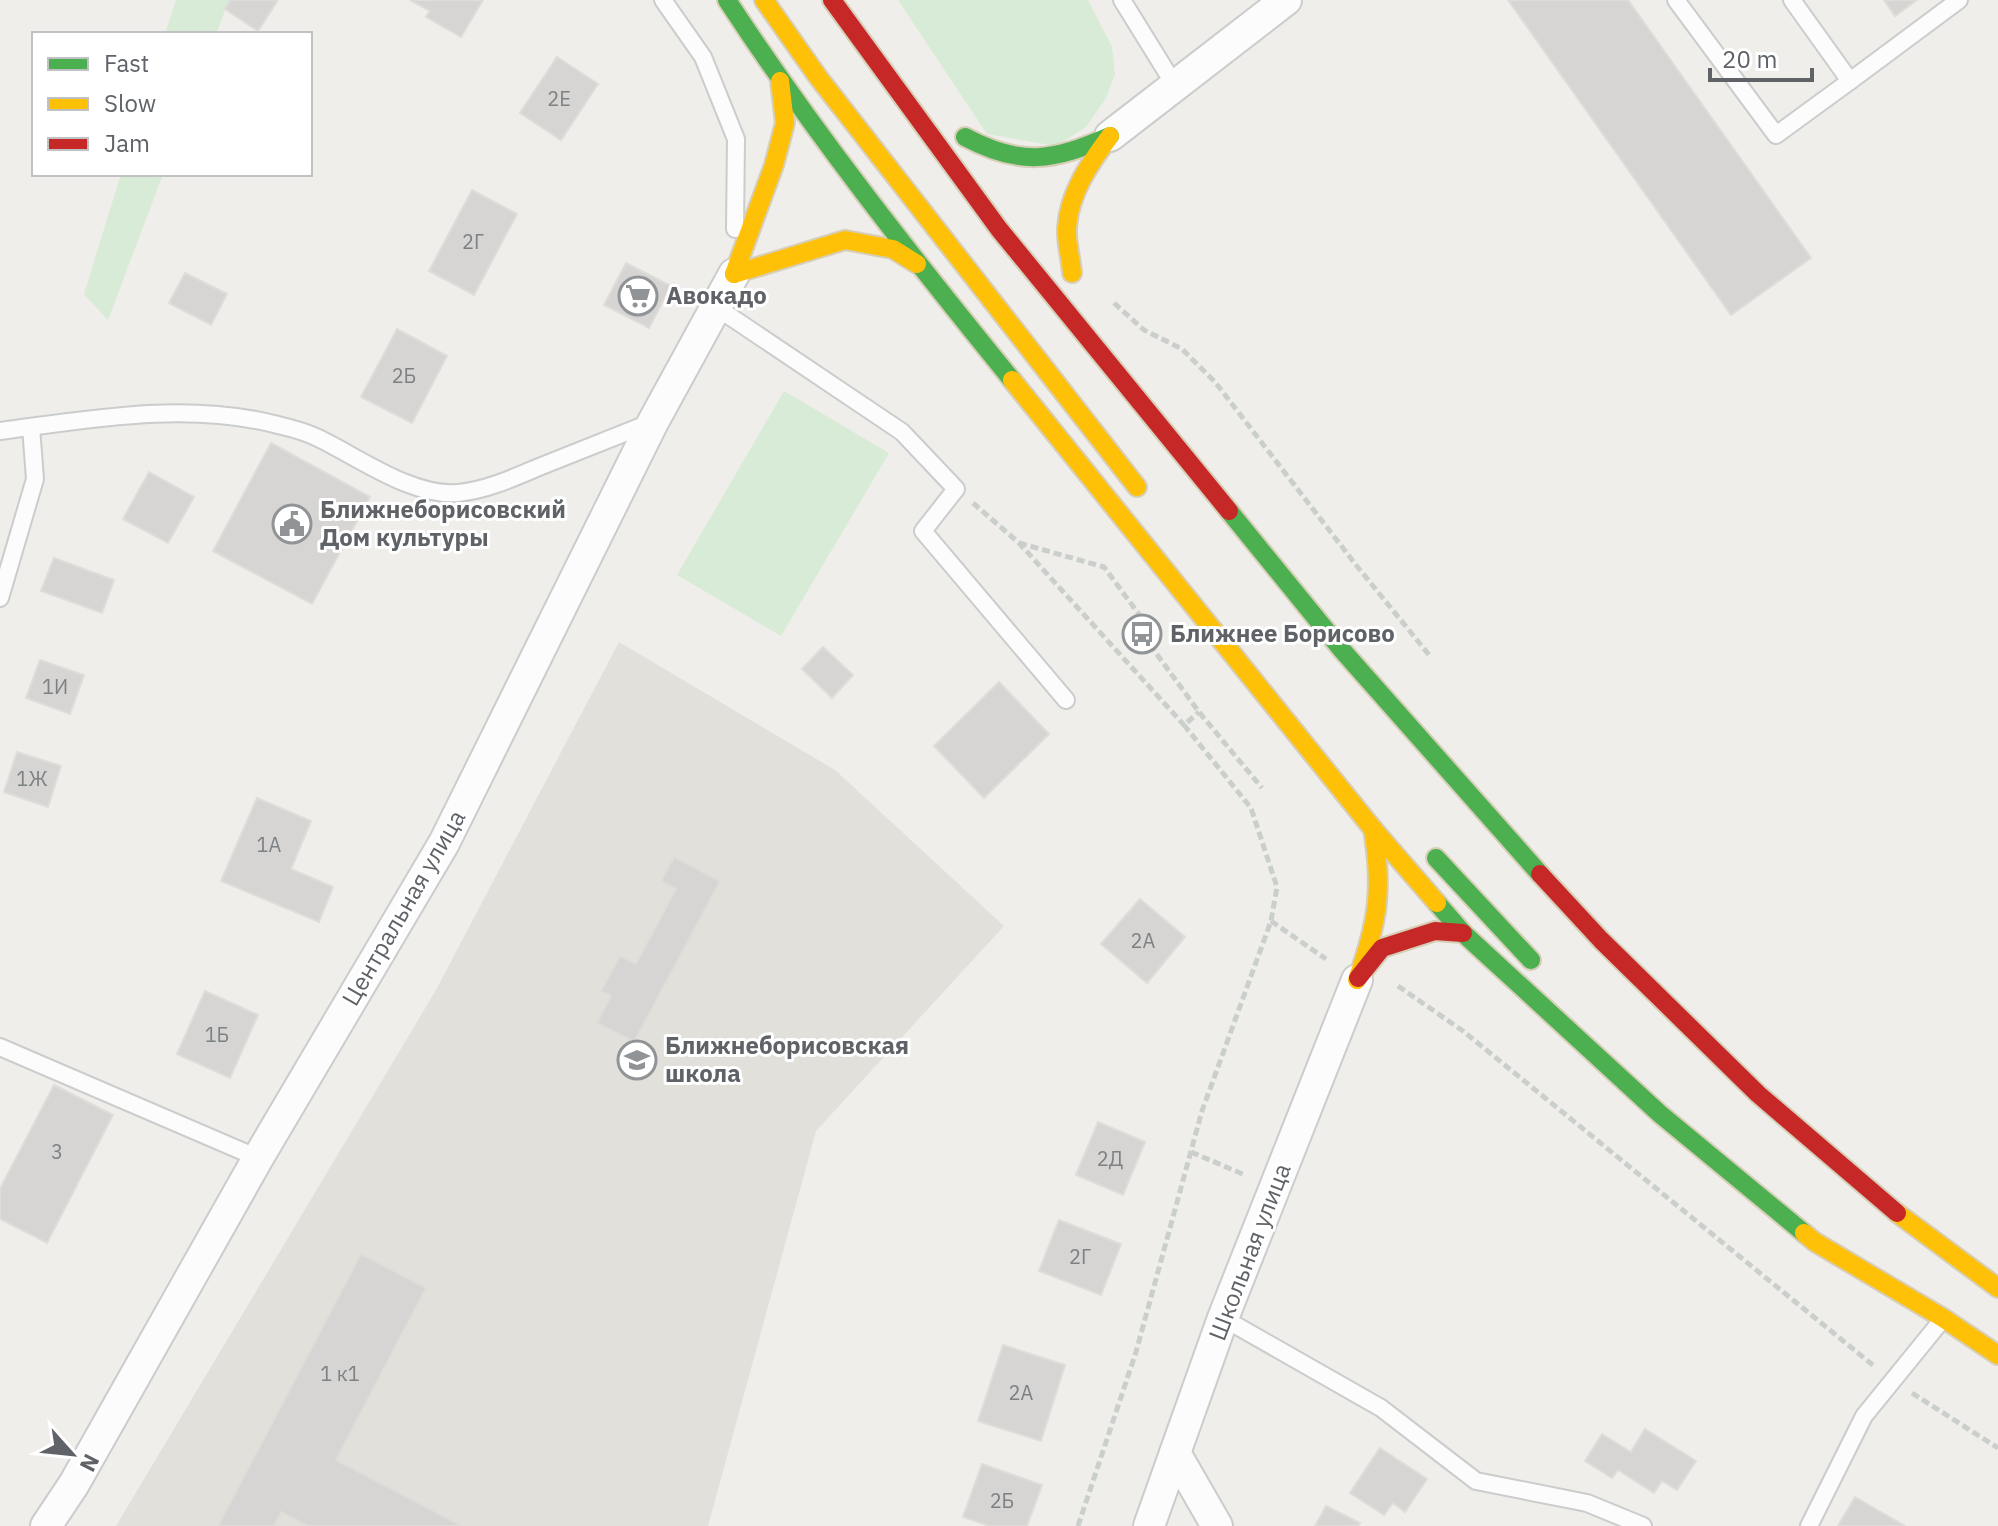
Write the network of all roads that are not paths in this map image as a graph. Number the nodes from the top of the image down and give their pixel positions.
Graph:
1 (663, 0) edge
2 (727, 0) edge
3 (764, 0) edge
4 (832, 0) edge
5 (1122, 0) edge
6 (1286, 0) edge
7 (1676, 0) edge
8 (1792, 0) edge
9 (1959, 0) edge
10 (780, 81) junction
11 (1850, 81) junction
12 (1174, 84) junction
13 (1110, 136) junction
14 (985, 166) dead end
15 (1054, 251) dead end
16 (917, 264) junction
17 (734, 274) junction
18 (716, 307) junction
19 (653, 422) junction
20 (31, 427) junction
21 (0, 431) edge
22 (1149, 501) dead end
23 (0, 598) edge
24 (1381, 666) dead end
25 (1066, 700) dead end
26 (1373, 829) junction
27 (1499, 830) junction
28 (1423, 843) dead end
29 (1463, 933) junction
30 (1547, 976) dead end
31 (1357, 980) junction
32 (0, 1047) edge
33 (258, 1158) junction
34 (1848, 1241) dead end
35 (1998, 1288) edge
36 (1223, 1318) junction
37 (1943, 1318) junction
38 (1998, 1355) edge
39 (1175, 1453) junction
40 (46, 1526) edge
41 (1149, 1526) edge
42 (1217, 1526) edge
43 (1643, 1526) edge
44 (1809, 1526) edge

1 - 17 lane
2 - 10 main road
3 - 22 main road
4 - 27 main road
5 - 12 lane
6 - 12 street
7 - 11 lane
8 - 11 lane
9 - 11 lane
10 - 16 main road
10 - 17 main road
12 - 13 street
13 - 14 main road
13 - 15 main road
16 - 17 main road
16 - 26 main road
17 - 18 street, Центральная улица
18 - 19 street, Центральная улица
18 - 25 lane
19 - 20 lane
19 - 33 street, Центральная улица
20 - 21 lane
20 - 23 lane
24 - 27 main road
26 - 29 main road
26 - 31 main road
27 - 35 main road
28 - 30 main road
29 - 31 main road
29 - 37 main road
31 - 36 street, Школьная улица
32 - 33 lane
33 - 40 street, Центральная улица
34 - 37 main road
36 - 39 street, Школьная улица
36 - 43 lane
37 - 38 main road
37 - 44 lane
39 - 41 street, Школьная улица
39 - 42 street

